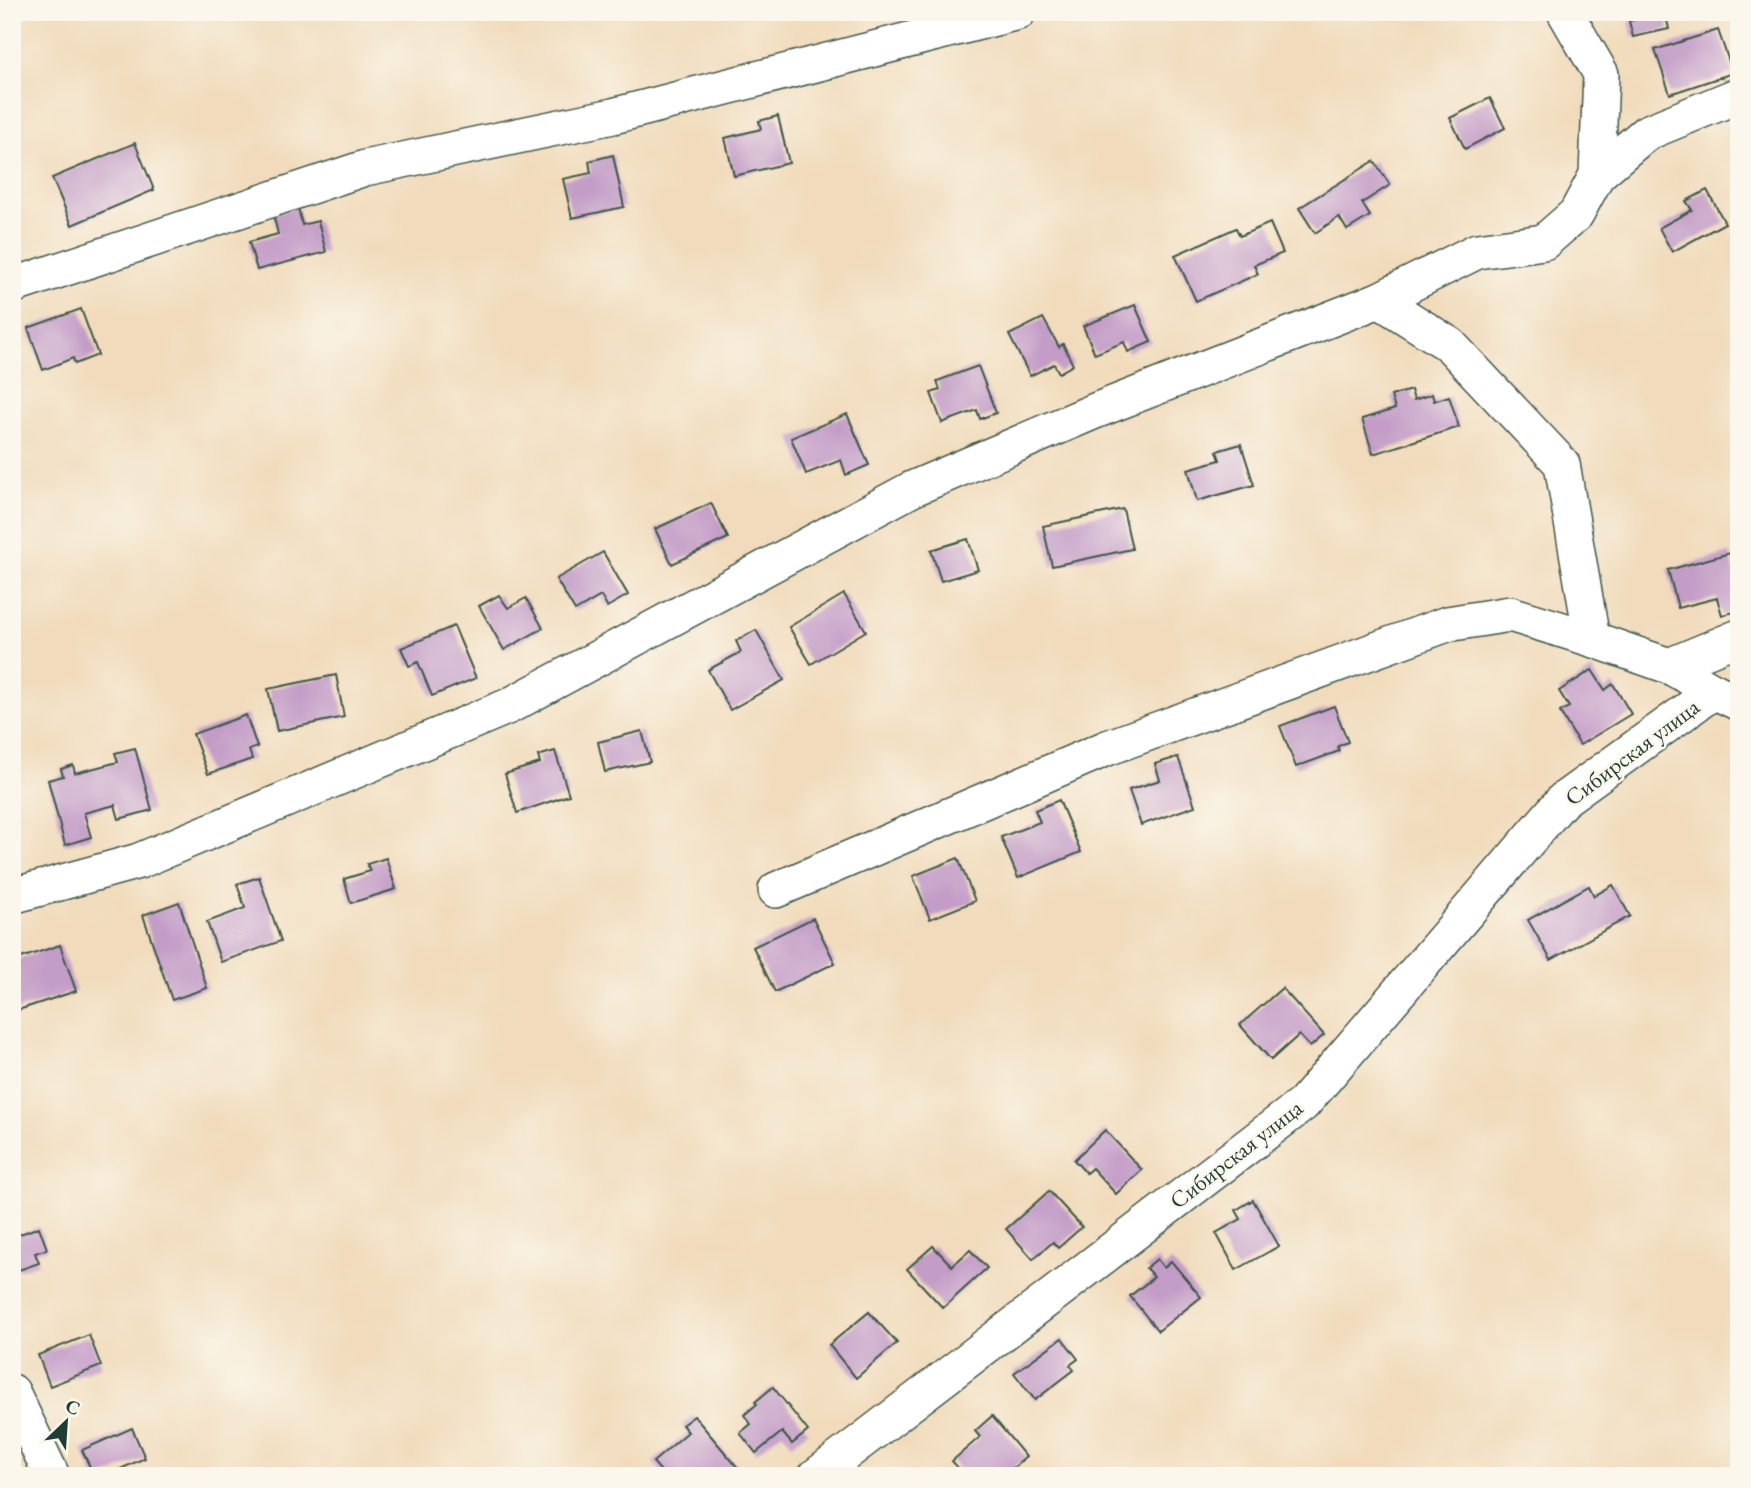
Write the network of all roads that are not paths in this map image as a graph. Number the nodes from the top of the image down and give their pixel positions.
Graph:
1 (1018, 12) edge
2 (1567, 13) edge
3 (1739, 95) edge
4 (1597, 175) junction
5 (12, 286) edge
6 (1379, 300) junction
7 (1739, 637) edge
8 (1592, 639) junction
9 (1669, 666) junction
10 (1727, 697) edge
11 (776, 890) dead end
12 (12, 896) edge
13 (12, 1392) edge
14 (52, 1476) edge
15 (816, 1476) edge

1 - 5 street
2 - 4 street
3 - 4 street
4 - 6 street
6 - 8 street
6 - 12 street
7 - 9 street, Сибирская улица
8 - 9 street
8 - 11 street
9 - 10 street
10 - 15 street, Сибирская улица
13 - 14 street

